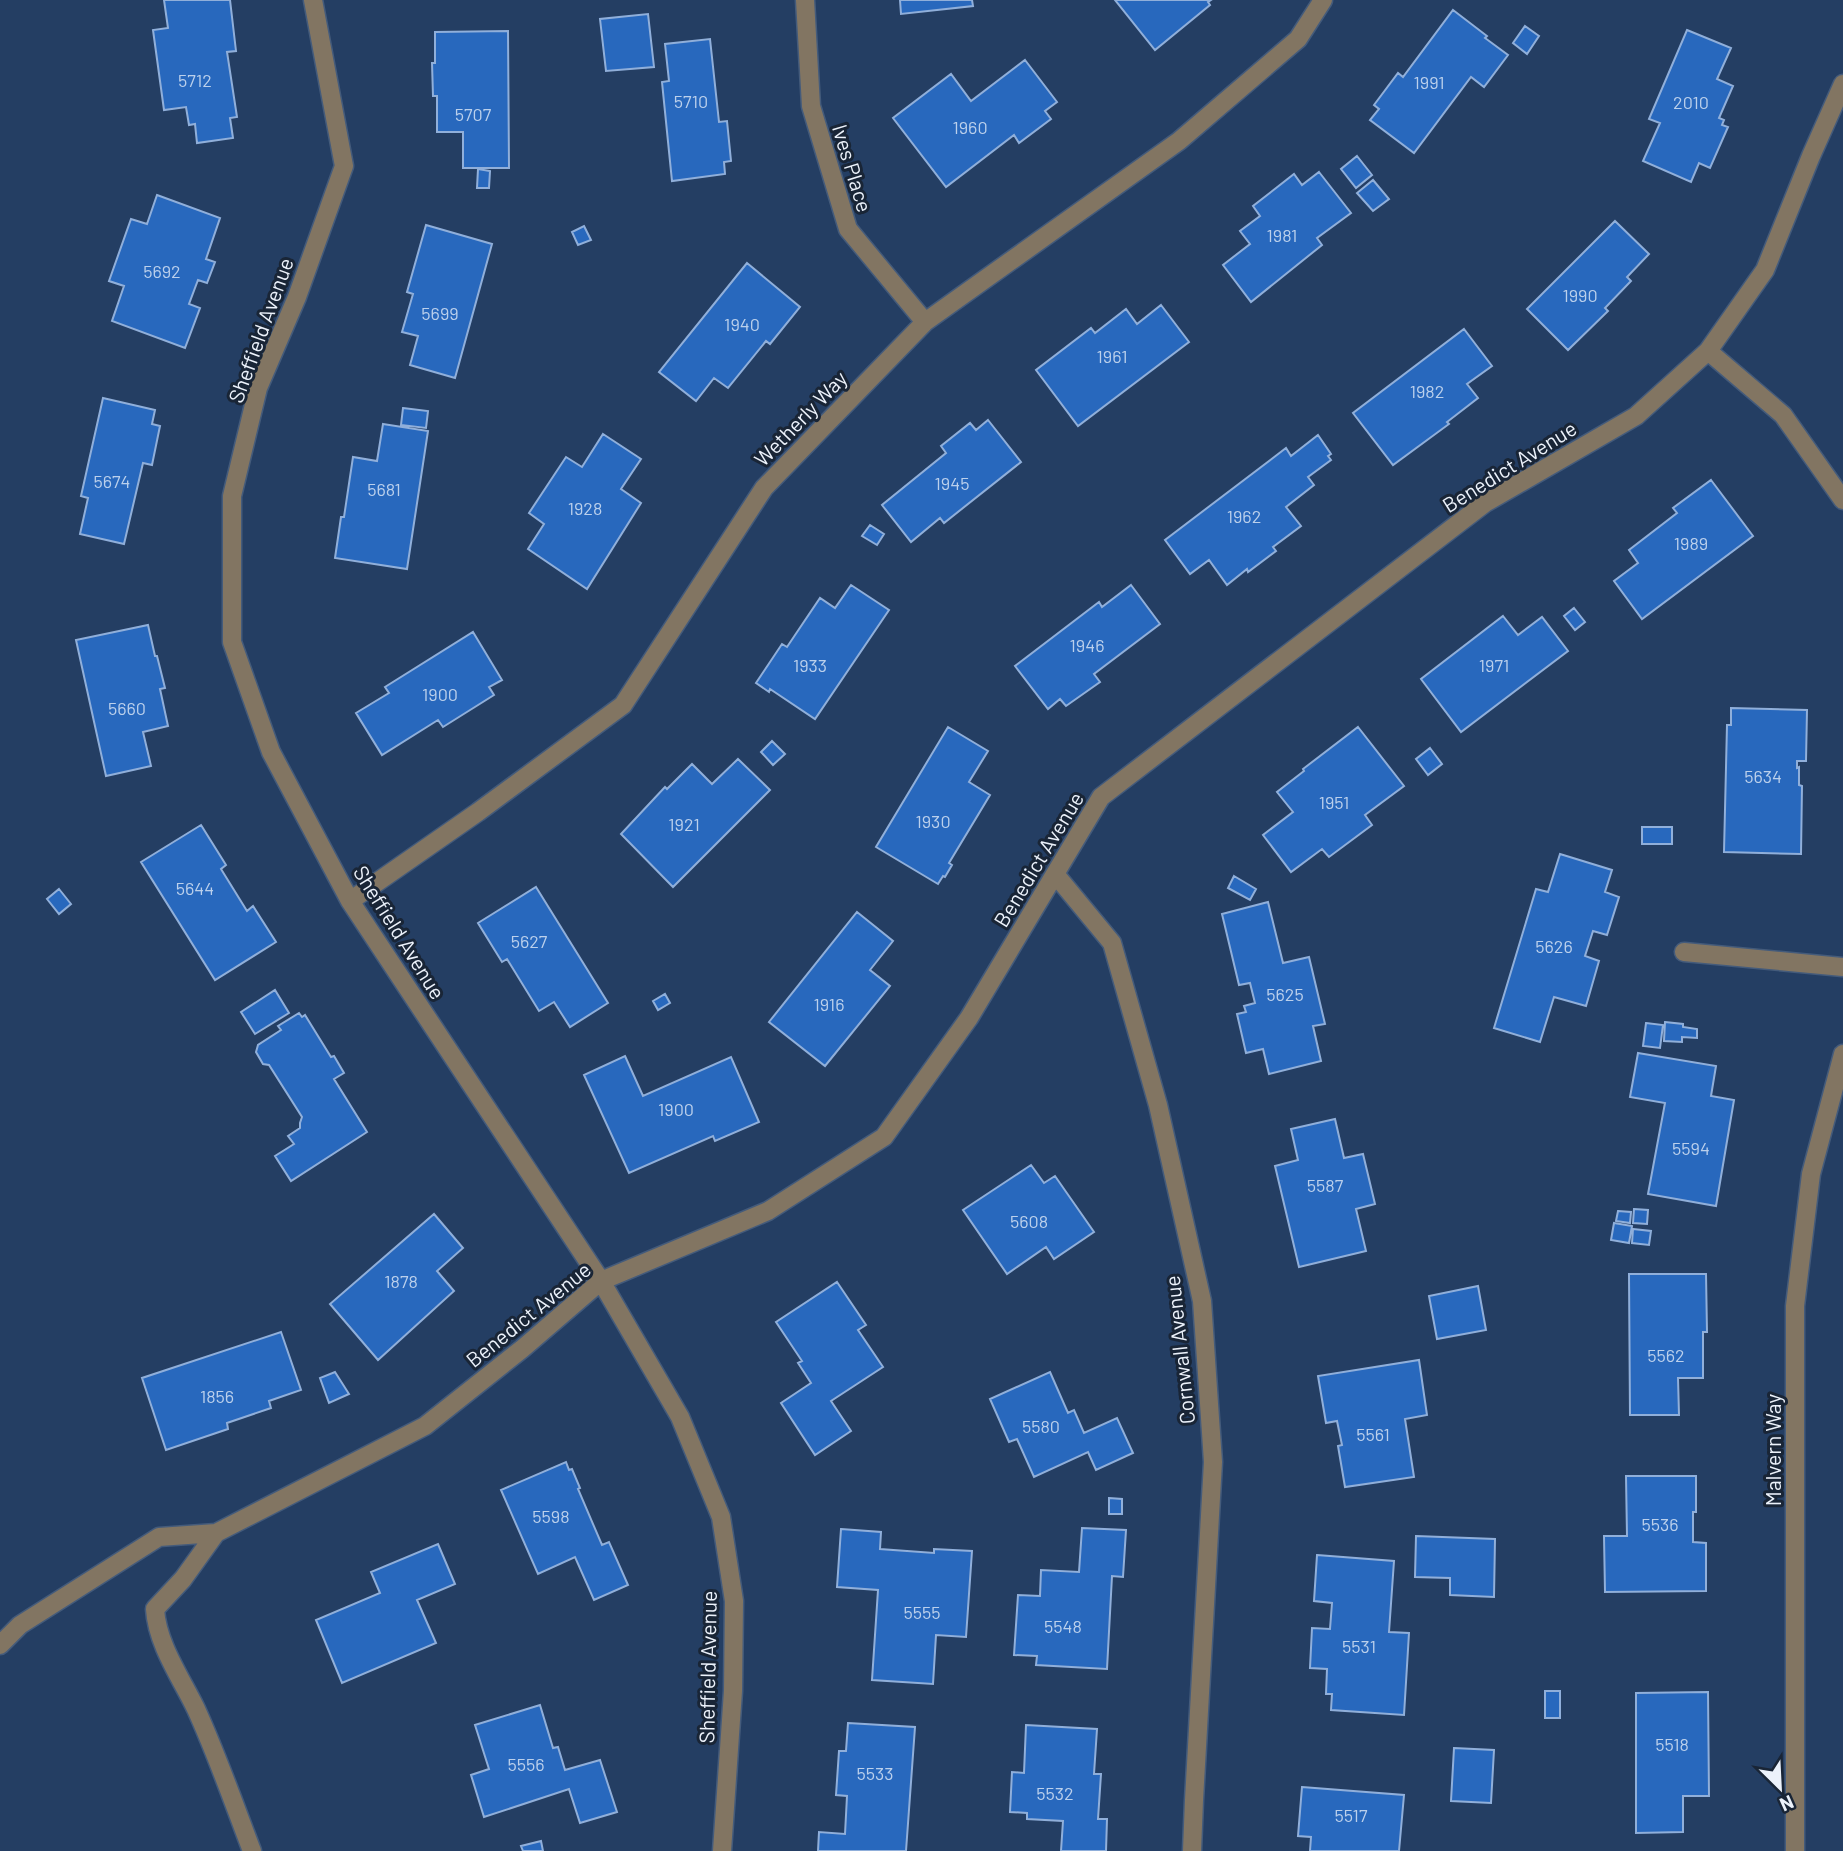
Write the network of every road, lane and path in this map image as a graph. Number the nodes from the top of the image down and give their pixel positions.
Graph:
1 (313, 0) edge
2 (805, 0) edge
3 (1323, 0) edge
4 (1843, 83) edge
5 (925, 322) junction
6 (1708, 351) junction
7 (1843, 500) edge
8 (1055, 874) junction
9 (350, 901) junction
10 (1684, 952) dead end
11 (1843, 967) edge
12 (1843, 1054) edge
13 (601, 1282) junction
14 (216, 1533) junction
15 (0, 1645) edge
16 (253, 1851) edge
17 (722, 1851) edge
18 (1192, 1851) edge
19 (1795, 1851) edge

1 - 9 street, Sheffield Avenue
2 - 5 street, Ives Place
3 - 5 street, Wetherly Way
4 - 6 street, Benedict Avenue
5 - 9 street, Wetherly Way
6 - 7 street
6 - 8 street, Benedict Avenue
8 - 13 street, Benedict Avenue
8 - 18 street, Cornwall Avenue
9 - 13 street, Sheffield Avenue
10 - 11 street
12 - 19 street, Malvern Way
13 - 14 street, Benedict Avenue
13 - 17 street, Sheffield Avenue
14 - 15 street
14 - 16 street

